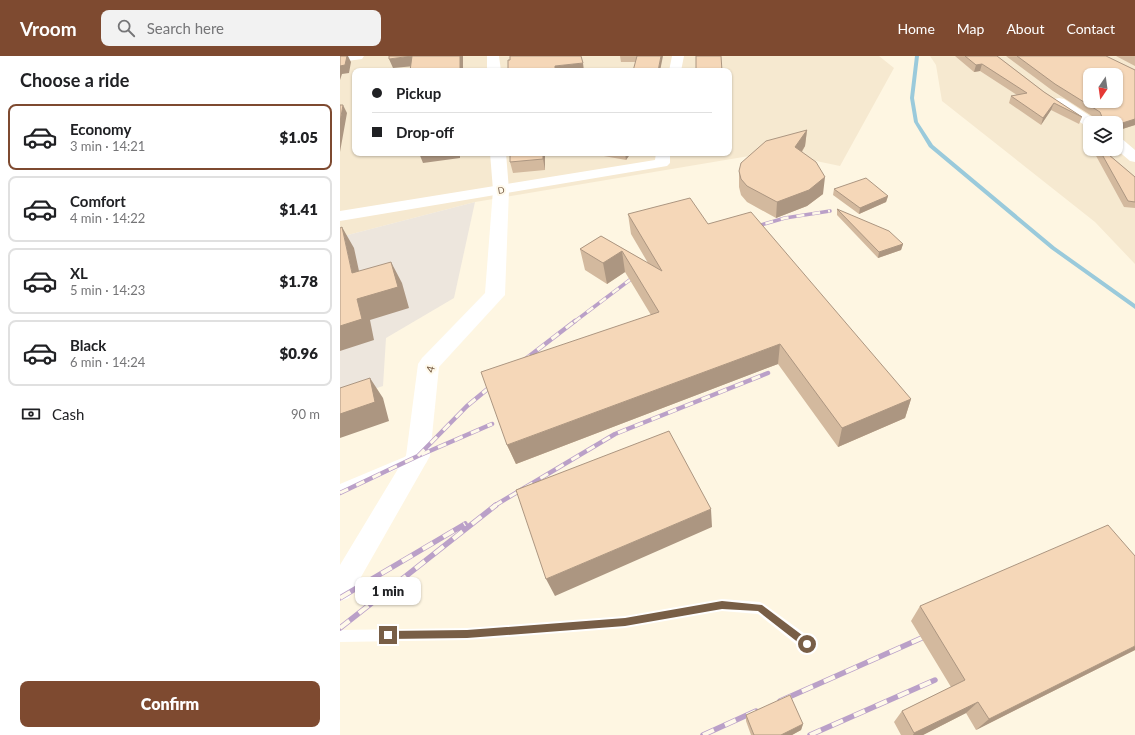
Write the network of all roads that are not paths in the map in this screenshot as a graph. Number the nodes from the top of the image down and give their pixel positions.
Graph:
1 (358, 56) edge
2 (493, 56) edge
3 (678, 56) edge
4 (340, 58) edge
5 (494, 68) edge
6 (676, 68) edge
7 (1047, 95) edge
8 (1083, 118) edge
9 (1123, 147) edge
10 (498, 156) edge
11 (662, 158) edge
12 (1135, 158) edge
13 (500, 190) junction
14 (340, 216) edge
15 (418, 456) junction
16 (340, 489) edge
17 (340, 589) edge
18 (340, 636) edge
19 (807, 644) dead end

1 - 4 street
2 - 5 street
3 - 6 street
7 - 8 street
9 - 12 street
10 - 13 street, 4
11 - 13 street, D
13 - 14 street, D
13 - 15 street, 4
15 - 16 lane
15 - 17 street, 4
18 - 19 lane

